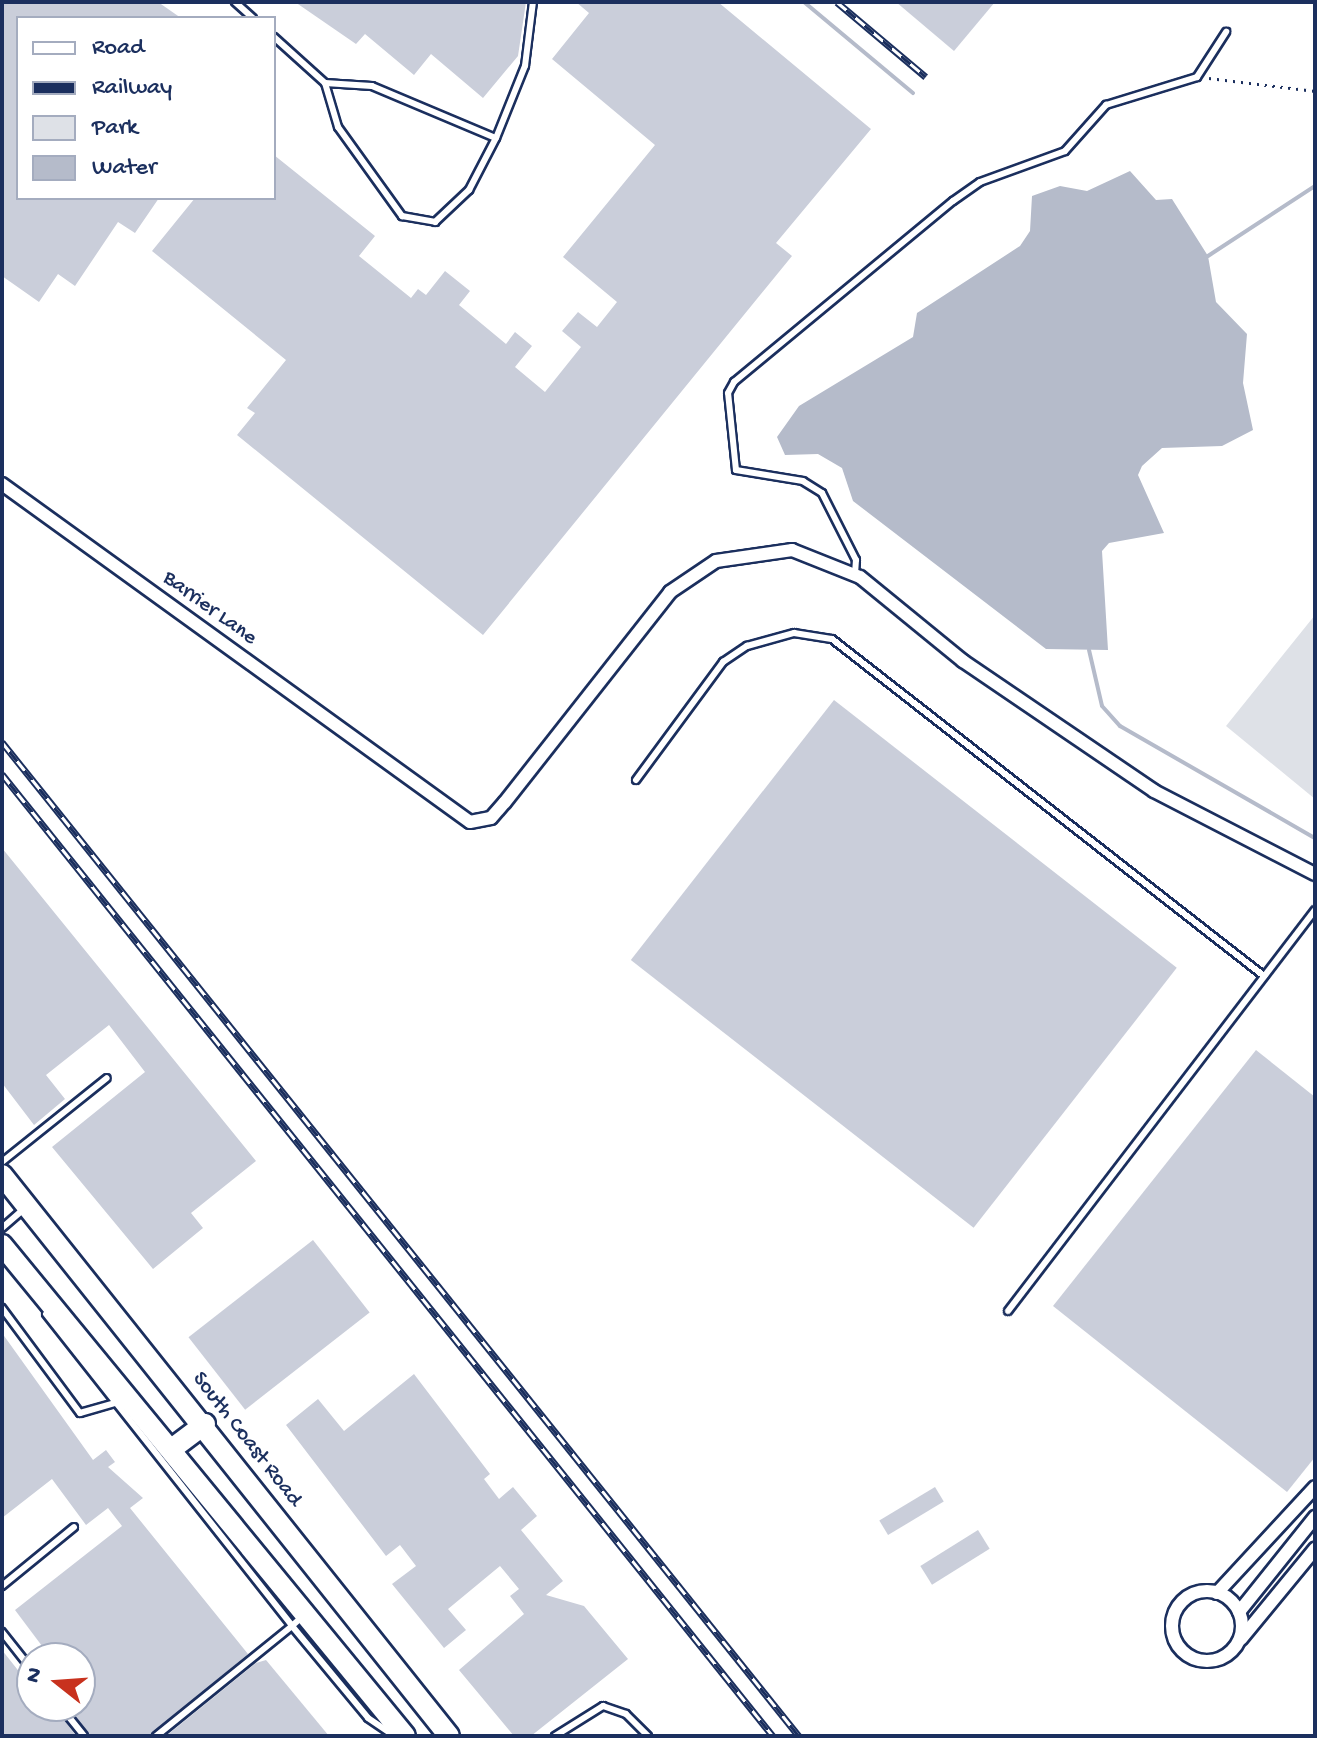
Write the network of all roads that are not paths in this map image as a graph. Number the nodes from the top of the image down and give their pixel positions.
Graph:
1 (235, 2) edge
2 (533, 2) edge
3 (251, 16) edge
4 (1226, 32) dead end
5 (276, 39) edge
6 (325, 83) junction
7 (496, 138) junction
8 (2, 484) edge
9 (855, 574) junction
10 (636, 780) dead end
11 (1315, 874) edge
12 (1315, 910) edge
13 (1264, 976) junction
14 (107, 1078) dead end
15 (2, 1162) edge
16 (2, 1175) edge
17 (26, 1208) junction
18 (2, 1228) edge
19 (2, 1245) edge
20 (2, 1257) edge
21 (2, 1308) edge
22 (1008, 1311) dead end
23 (114, 1403) junction
24 (205, 1424) junction
25 (173, 1448) junction
26 (1315, 1487) edge
27 (1315, 1517) edge
28 (74, 1527) dead end
29 (1315, 1549) edge
30 (2, 1586) edge
31 (1217, 1593) junction
32 (1239, 1612) junction
33 (298, 1620) junction
34 (2, 1632) edge
35 (1236, 1645) junction
36 (16, 1650) edge
37 (156, 1736) edge
38 (393, 1736) edge
39 (449, 1736) edge
40 (555, 1736) edge
41 (648, 1736) edge

1 - 3 lane
2 - 7 lane
4 - 9 lane
5 - 6 lane
6 - 7 lane
6 - 7 lane
8 - 9 street, Barrier Lane
9 - 11 street
10 - 13 lane
12 - 13 lane
13 - 22 lane
14 - 15 lane
16 - 17 highway, South Coast Road
17 - 18 lane
17 - 24 highway, South Coast Road
19 - 25 highway
20 - 23 lane
21 - 23 lane
23 - 33 lane
24 - 25 highway
24 - 39 highway, South Coast Road
25 - 33 highway
26 - 31 street
27 - 32 street
28 - 30 lane
29 - 35 street
31 - 32 street
31 - 35 street
32 - 35 street
33 - 37 lane
33 - 38 highway
34 - 36 lane
40 - 41 lane

